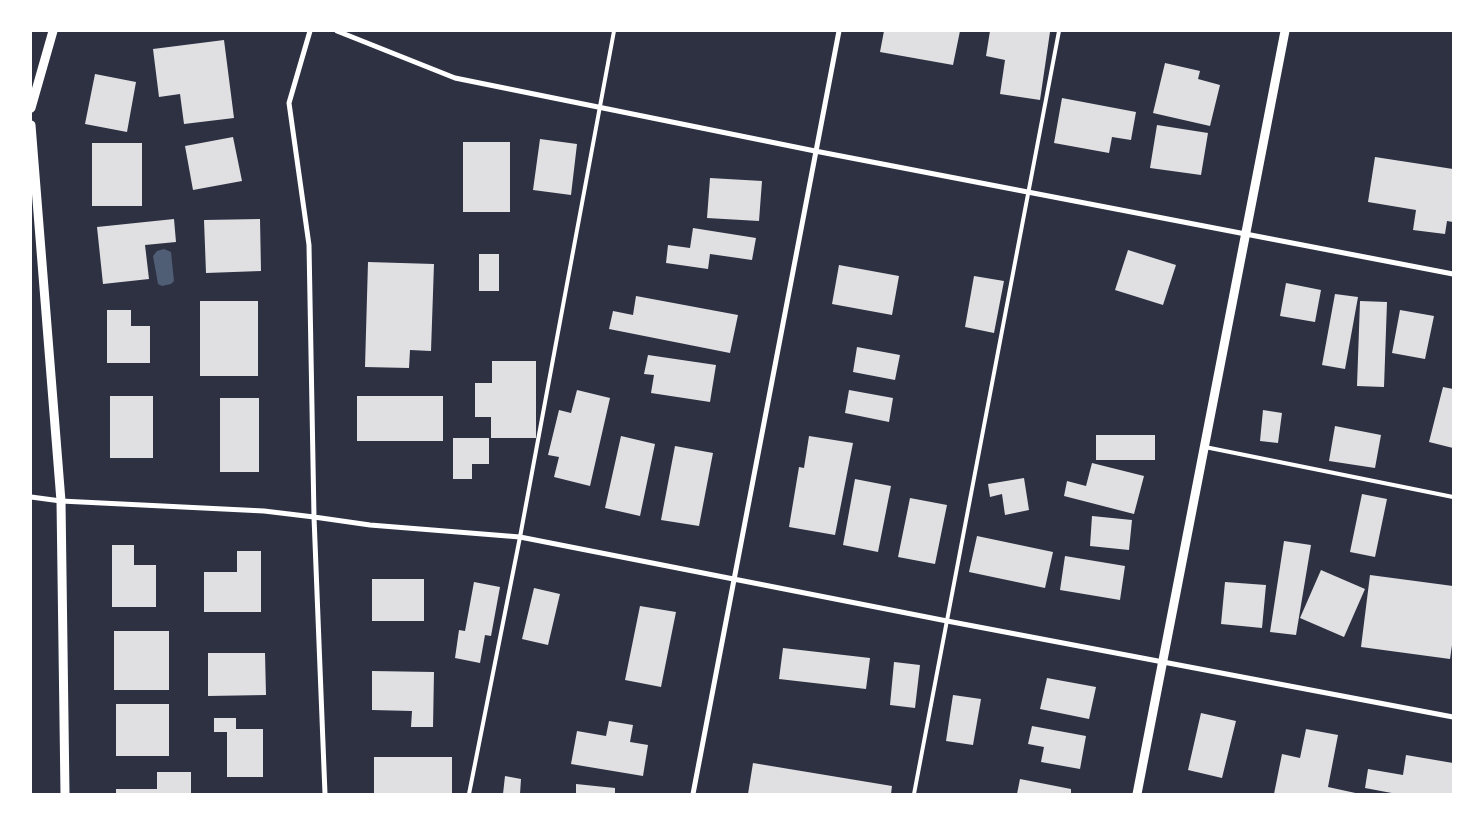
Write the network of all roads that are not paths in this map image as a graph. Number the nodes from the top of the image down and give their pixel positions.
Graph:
1 (53, 31) edge
2 (310, 31) edge
3 (337, 31) edge
4 (614, 31) edge
5 (839, 31) edge
6 (1059, 31) edge
7 (1285, 31) edge
8 (599, 107) junction
9 (31, 108) edge
10 (31, 125) edge
11 (815, 151) junction
12 (1028, 193) junction
13 (1246, 233) junction
14 (1453, 274) edge
15 (1204, 447) junction
16 (31, 497) edge
17 (1453, 497) edge
18 (61, 501) junction
19 (314, 516) junction
20 (520, 537) junction
21 (734, 579) junction
22 (947, 621) junction
23 (1162, 662) junction
24 (1453, 717) edge
25 (65, 794) edge
26 (325, 794) edge
27 (469, 794) edge
28 (693, 794) edge
29 (914, 794) edge
30 (1137, 794) edge

1 - 9 street
2 - 19 street
3 - 8 street
4 - 8 lane
5 - 11 street
6 - 12 lane
7 - 13 street
8 - 11 street
8 - 20 lane
10 - 18 street
11 - 12 street
11 - 21 street
12 - 13 street
12 - 22 lane
13 - 14 street
13 - 15 street
15 - 17 lane
15 - 23 street
16 - 18 street
18 - 19 street
18 - 25 street
19 - 20 street
19 - 26 street
20 - 21 street
20 - 27 lane
21 - 22 street
21 - 28 street
22 - 23 street
22 - 29 lane
23 - 24 street
23 - 30 street

